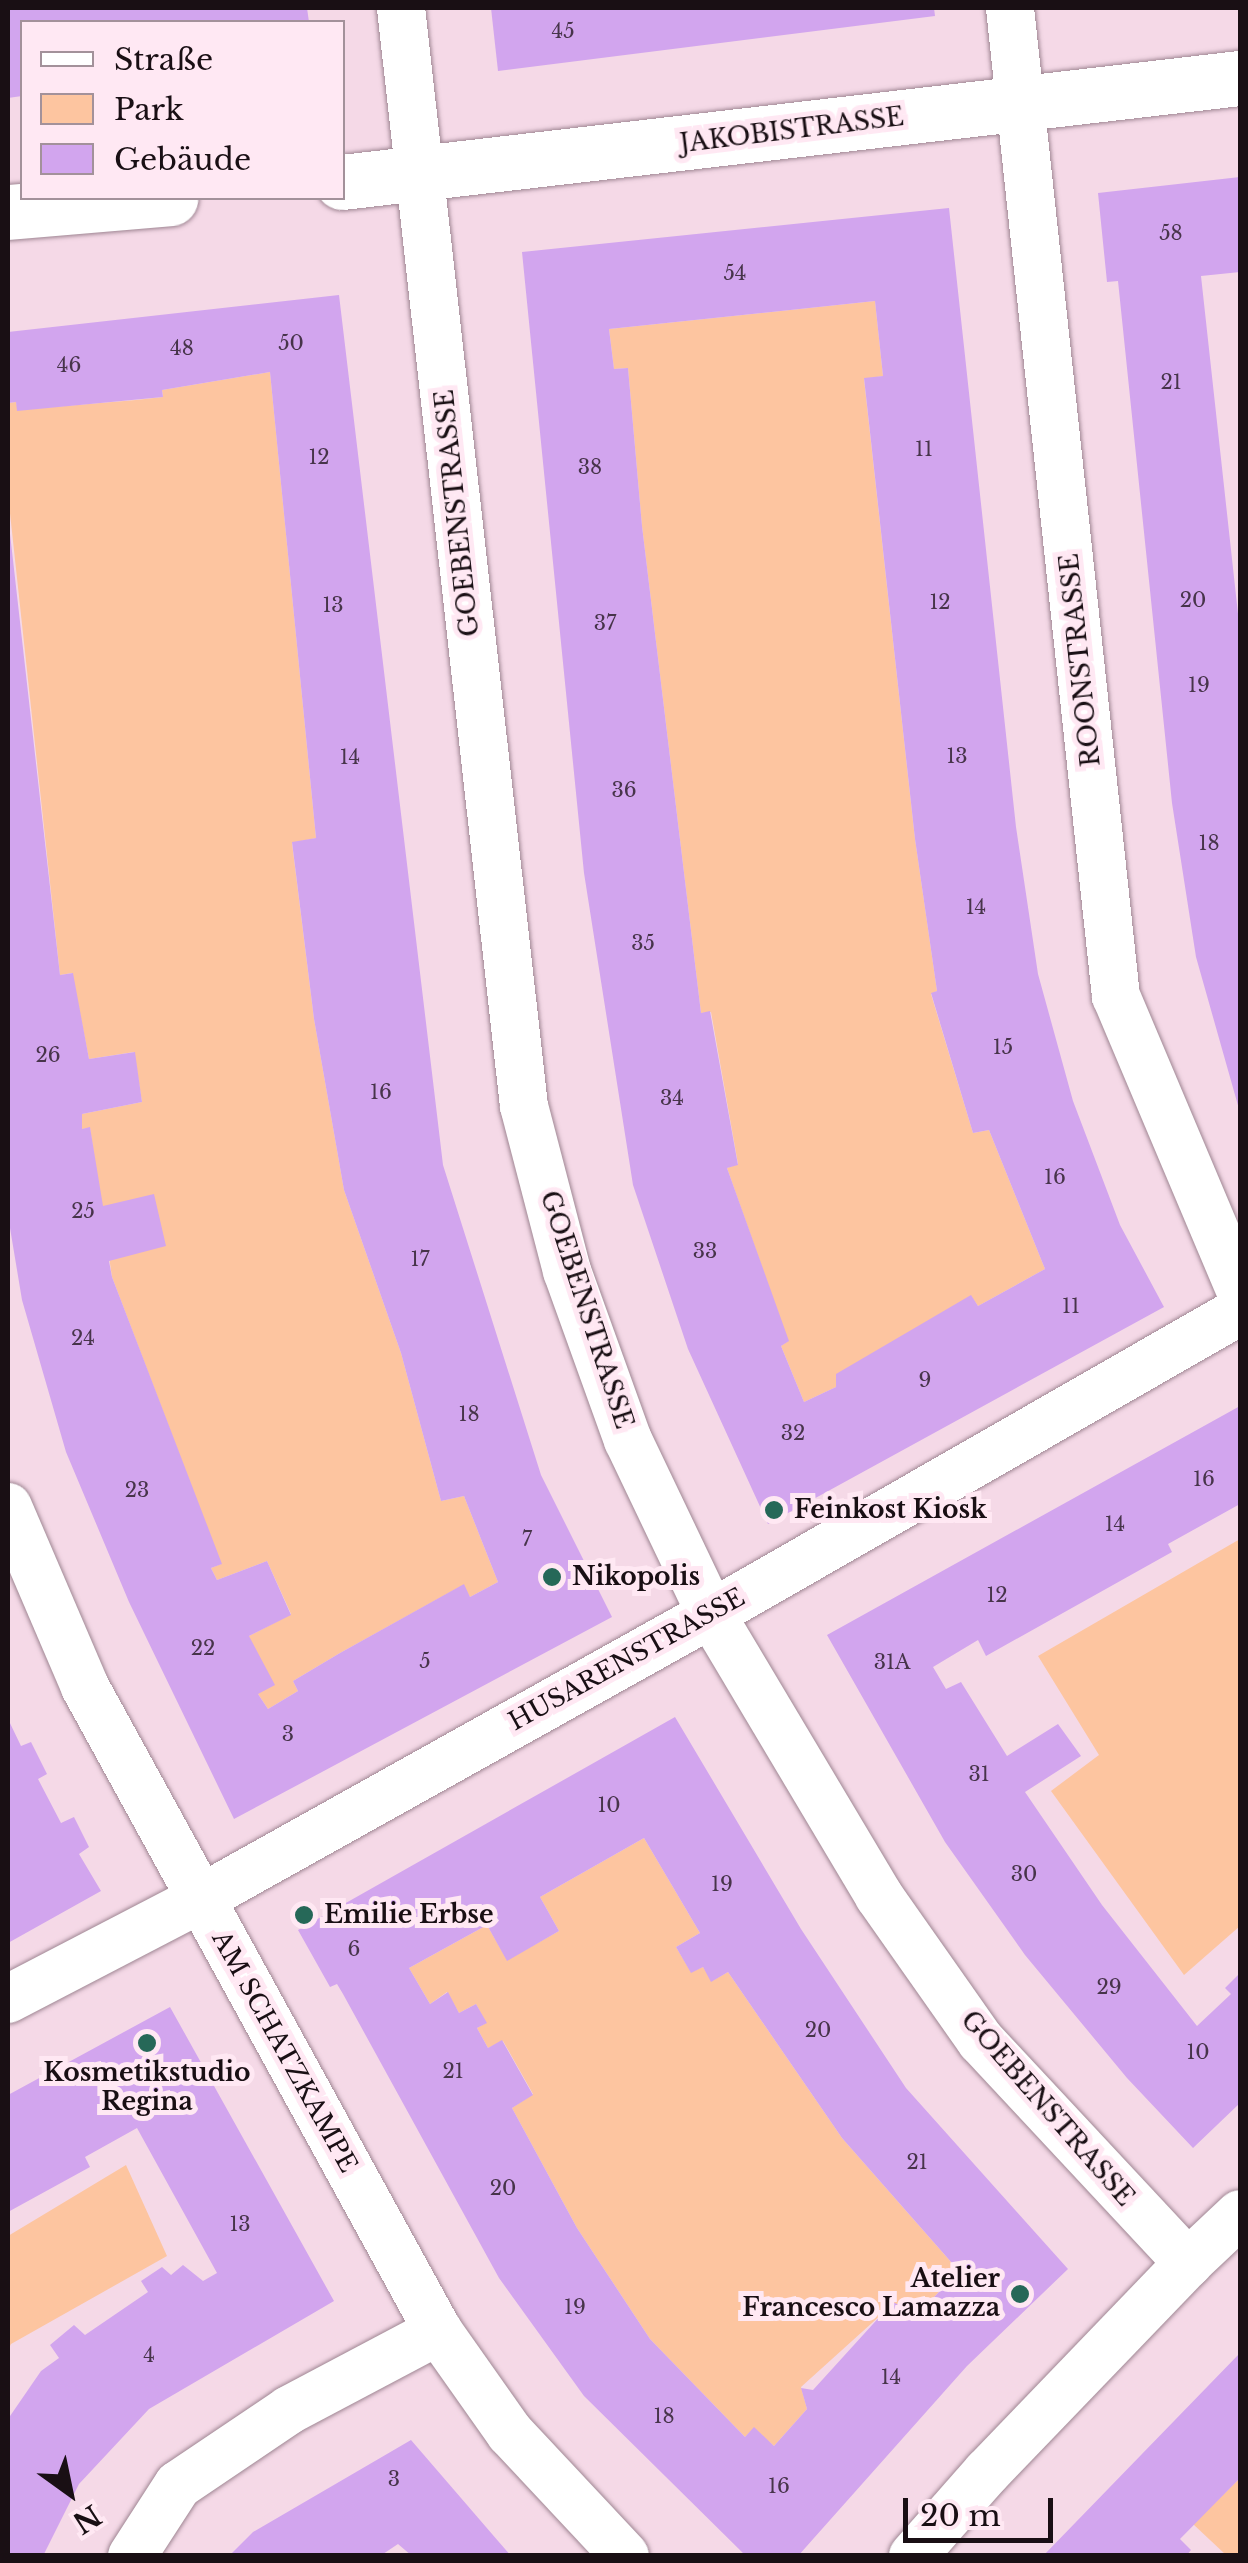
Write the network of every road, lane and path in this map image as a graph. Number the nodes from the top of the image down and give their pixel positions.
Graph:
1 (401, 8) edge
2 (1010, 8) edge
3 (1240, 78) edge
4 (1022, 104) junction
5 (422, 174) junction
6 (345, 182) edge
7 (147, 200) edge
8 (8, 212) edge
9 (1240, 1289) edge
10 (1240, 1311) edge
11 (8, 1506) edge
12 (712, 1614) junction
13 (200, 1899) junction
14 (8, 1999) edge
15 (1240, 2214) edge
16 (1188, 2263) junction
17 (438, 2331) junction
18 (132, 2556) edge
19 (625, 2556) edge
20 (913, 2556) edge

1 - 5 street, GOEBENSTRASSE
2 - 4 street, ROONSTRASSE
3 - 4 street, JAKOBISTRASSE
4 - 5 street, JAKOBISTRASSE
4 - 9 street, ROONSTRASSE
5 - 6 street, JAKOBISTRASSE
5 - 12 street, GOEBENSTRASSE
7 - 8 street
10 - 12 street, HUSARENSTRASSE
11 - 13 street, AM SCHATZKAMPE
12 - 13 street, HUSARENSTRASSE
12 - 16 street, GOEBENSTRASSE
13 - 14 street, HUSARENSTRASSE
13 - 17 street, AM SCHATZKAMPE
15 - 16 street
16 - 20 street
17 - 18 street
17 - 19 street, AM SCHATZKAMPE

